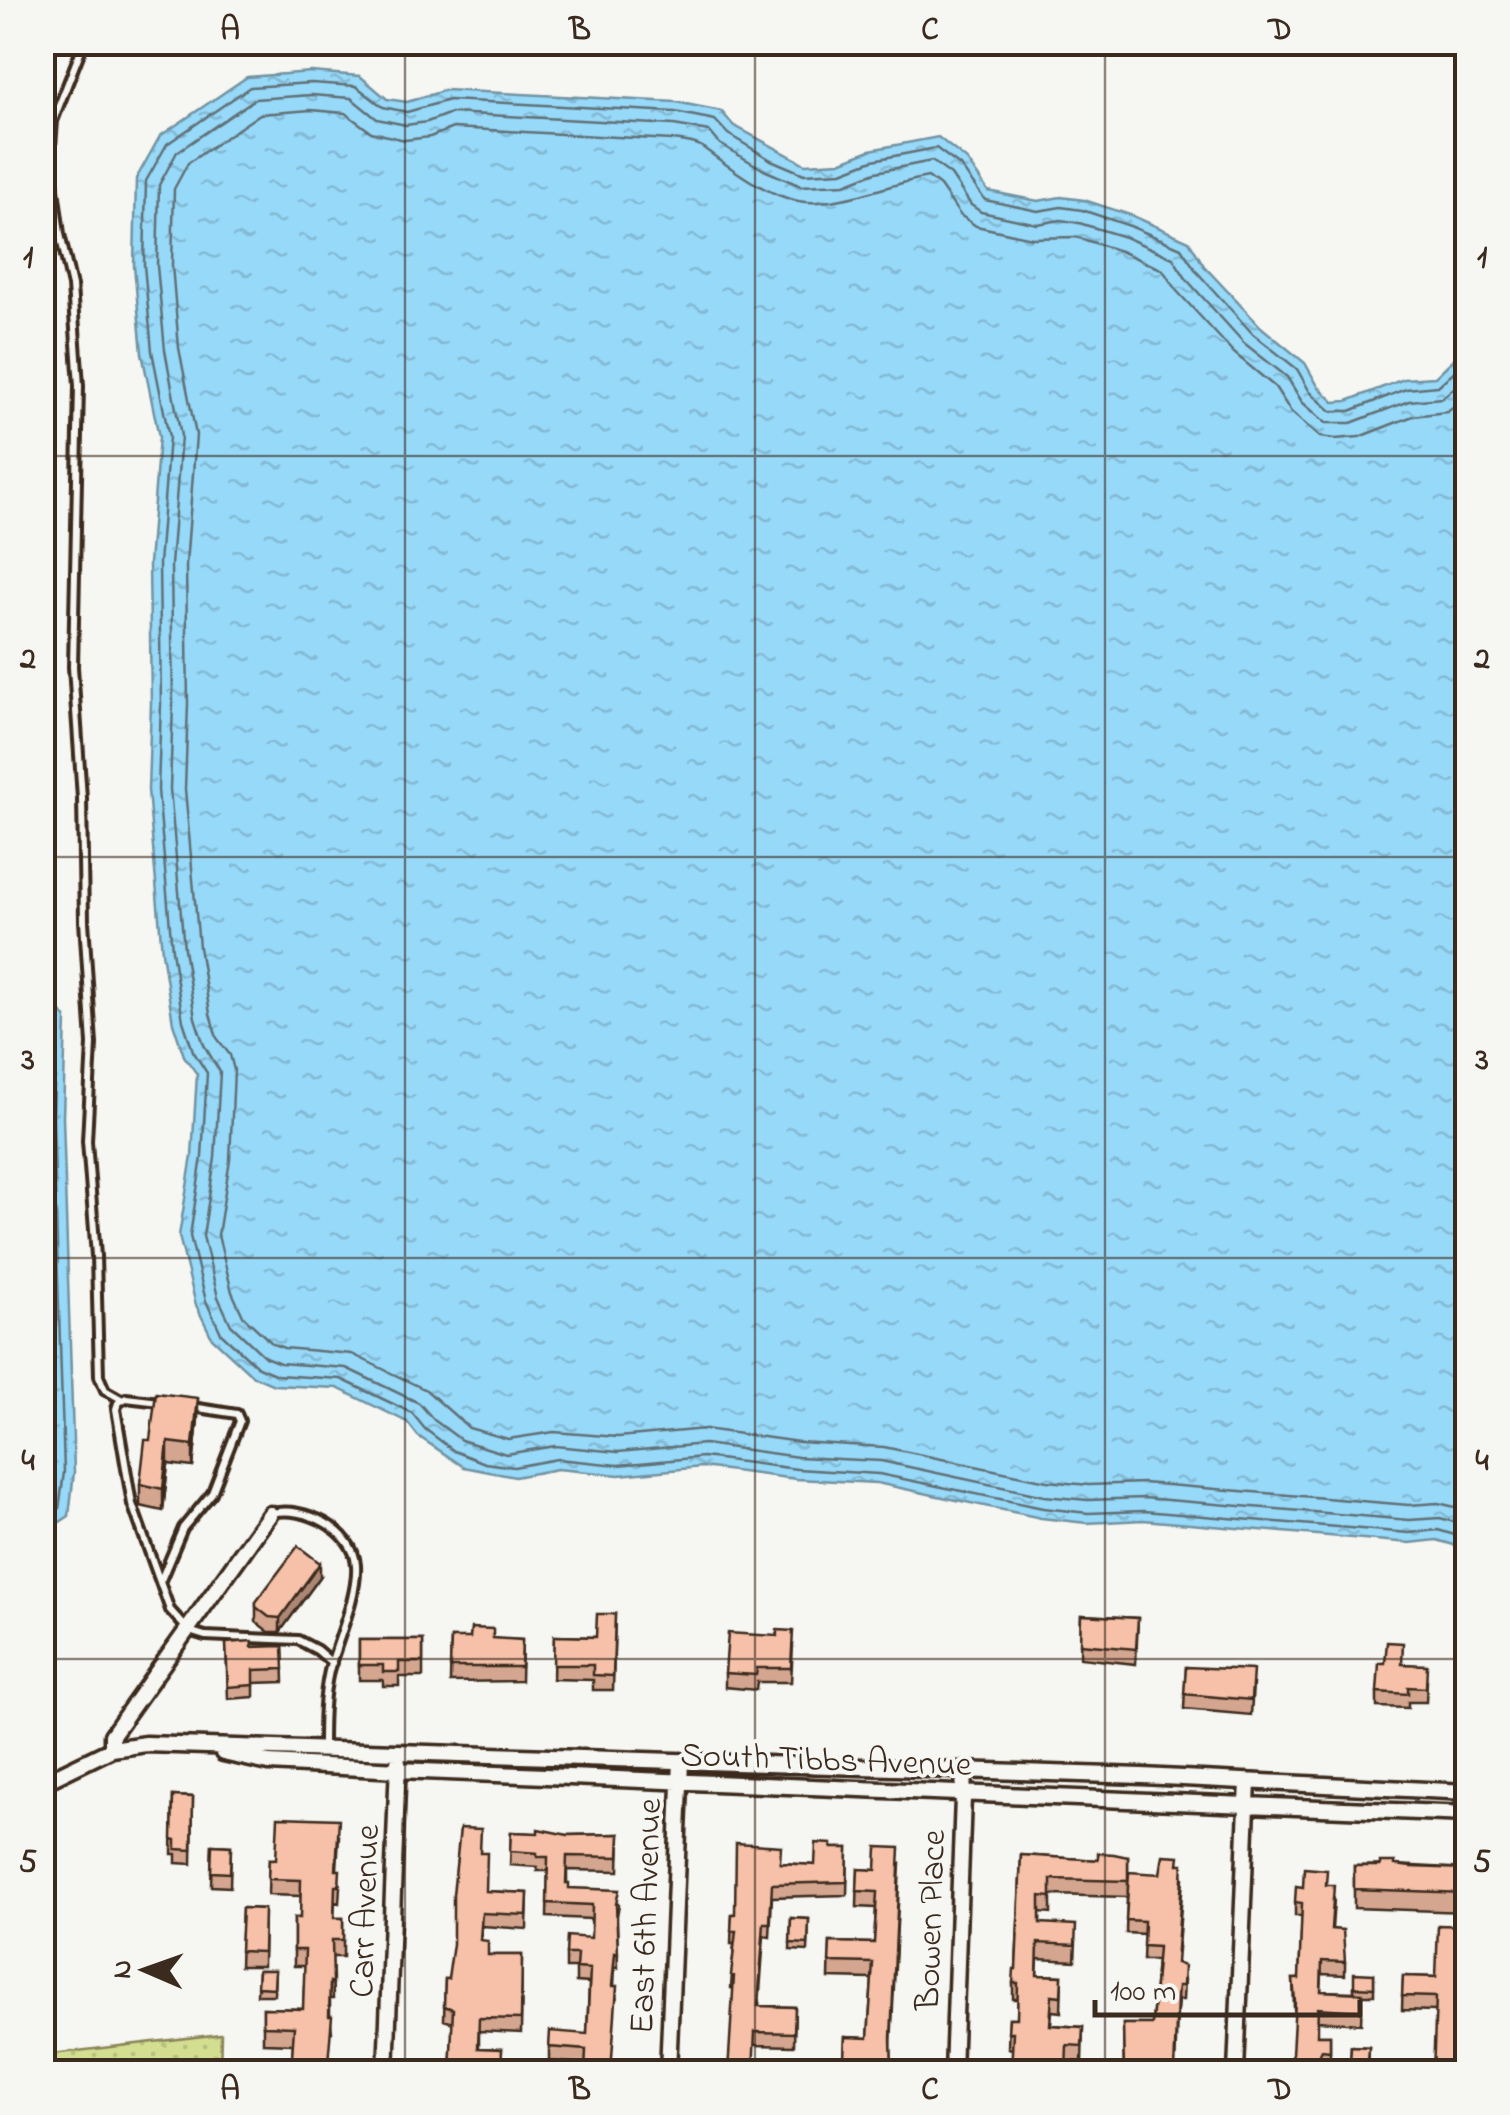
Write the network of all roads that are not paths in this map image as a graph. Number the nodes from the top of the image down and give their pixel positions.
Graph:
1 (84, 42) edge
2 (831, 42) edge
3 (852, 43) edge
4 (121, 1399) junction
5 (168, 1403) edge
6 (185, 1406) edge
7 (270, 1514) joint
8 (161, 1580) junction
9 (189, 1631) junction
10 (332, 1663) junction
11 (184, 1744) junction
12 (112, 1749) junction
13 (323, 1750) junction
14 (399, 1752) junction
15 (681, 1761) junction
16 (398, 1770) junction
17 (964, 1770) junction
18 (1248, 1780) junction
19 (680, 1782) junction
20 (42, 1783) edge
21 (1468, 1792) edge
22 (964, 1794) junction
23 (1247, 1806) junction
24 (1468, 1814) edge
25 (386, 2072) edge
26 (668, 2072) edge
27 (953, 2072) edge
28 (1236, 2072) edge

1 - 4 lane
2 - 3 lane
4 - 5 lane
4 - 8 lane
6 - 8 lane
7 - 9 street
7 - 10 lane
8 - 9 lane
9 - 10 lane
9 - 12 street
10 - 13 lane
11 - 12 street, South Tibbs Avenue
11 - 13 street, South Tibbs Avenue
11 - 16 street, South Tibbs Avenue
12 - 20 street, South Tibbs Avenue
13 - 14 street, South Tibbs Avenue
14 - 15 street, South Tibbs Avenue
14 - 16 street, Carr Avenue
15 - 17 street, South Tibbs Avenue
15 - 19 street, East 6th Avenue
16 - 19 street, South Tibbs Avenue
16 - 25 street, Carr Avenue
17 - 18 street, South Tibbs Avenue
17 - 22 street, Bowen Place
18 - 21 street, South Tibbs Avenue
18 - 23 street
19 - 22 street, South Tibbs Avenue
19 - 26 street, East 6th Avenue
22 - 23 street, South Tibbs Avenue
22 - 27 street, Bowen Place
23 - 24 street, South Tibbs Avenue
23 - 28 street

